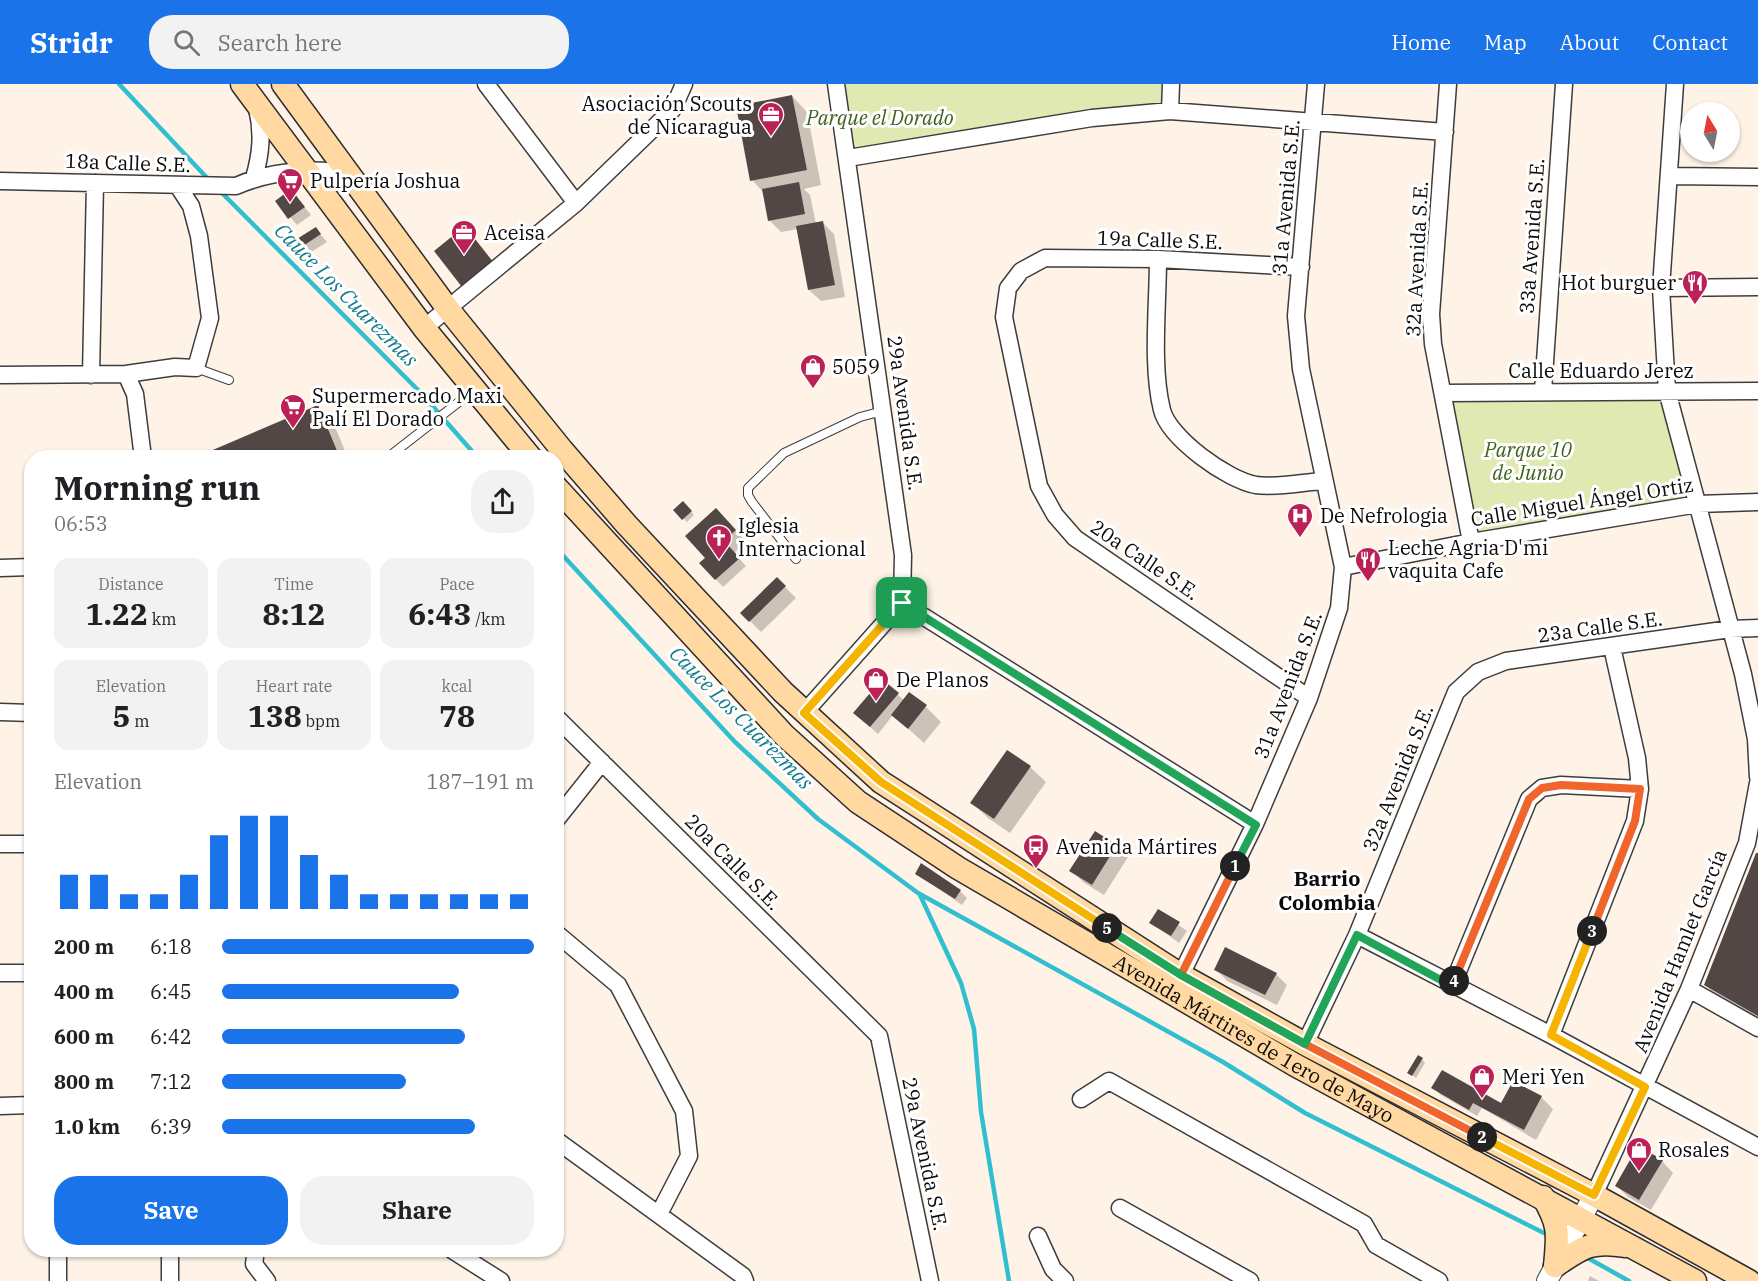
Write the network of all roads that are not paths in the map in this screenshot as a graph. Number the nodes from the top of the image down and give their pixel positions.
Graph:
1 (283, 84) edge
2 (486, 84) edge
3 (684, 84) edge
4 (836, 84) edge
5 (1171, 84) edge
6 (1316, 84) edge
7 (1449, 84) edge
8 (1564, 84) edge
9 (1675, 84) edge
10 (249, 93) edge
11 (1170, 111) junction
12 (1313, 123) junction
13 (1445, 132) junction
14 (848, 158) junction
15 (309, 172) junction
16 (352, 176) junction
17 (1670, 176) junction
18 (1758, 177) edge
19 (254, 178) junction
20 (0, 181) edge
21 (95, 183) junction
22 (184, 186) junction
23 (576, 203) junction
24 (1158, 259) junction
25 (1301, 267) junction
26 (1021, 271) joint
27 (1758, 287) edge
28 (1661, 288) junction
29 (448, 309) junction
30 (424, 328) junction
31 (196, 368) junction
32 (126, 374) junction
33 (0, 375) edge
34 (91, 375) junction
35 (229, 380) dead end
36 (1543, 391) junction
37 (1667, 391) junction
38 (1758, 391) edge
39 (1443, 393) junction
40 (468, 395) junction
41 (883, 411) junction
42 (142, 450) edge
43 (397, 450) edge
44 (523, 450) edge
45 (555, 450) edge
46 (564, 460) edge
47 (1324, 481) junction
48 (564, 496) edge
49 (1758, 502) edge
50 (1698, 504) junction
51 (1471, 542) junction
52 (796, 559) dead end
53 (24, 567) edge
54 (1343, 567) junction
55 (0, 568) edge
56 (902, 603) junction
57 (1758, 628) edge
58 (1730, 629) junction
59 (1612, 647) junction
60 (1456, 692) joint
61 (1309, 698) junction
62 (0, 712) edge
63 (24, 713) edge
64 (804, 713) junction
65 (564, 725) edge
66 (1757, 739) edge
67 (602, 762) junction
68 (1758, 777) edge
69 (1758, 783) edge
70 (1640, 789) junction
71 (564, 810) edge
72 (1256, 825) junction
73 (1752, 843) edge
74 (0, 844) edge
75 (24, 844) edge
76 (1357, 935) junction
77 (564, 940) edge
78 (0, 973) edge
79 (24, 973) edge
80 (1176, 984) junction
81 (1452, 986) junction
82 (1689, 989) junction
83 (1758, 1028) edge
84 (1551, 1035) junction
85 (879, 1036) joint
86 (1305, 1044) junction
87 (1645, 1087) junction
88 (1081, 1099) dead end
89 (24, 1105) edge
90 (0, 1106) edge
91 (564, 1146) edge
92 (1758, 1148) edge
93 (1594, 1195) junction
94 (1120, 1208) dead end
95 (659, 1214) junction
96 (1038, 1236) dead end
97 (1565, 1248) edge
98 (58, 1257) edge
99 (170, 1257) edge
100 (255, 1257) edge
101 (463, 1257) edge
102 (58, 1281) edge
103 (170, 1281) edge
104 (267, 1281) edge
105 (501, 1281) edge
106 (745, 1281) edge
107 (930, 1281) edge
108 (1065, 1281) edge
109 (1250, 1281) edge
110 (1438, 1281) edge
111 (1695, 1281) edge
112 (1749, 1281) edge

1 - 16 main road, Avenida Mártires de 1ero de Mayo
2 - 23 street
3 - 23 street
4 - 14 street, 29a Avenida S.E.
5 - 11 street
6 - 12 street, 31a Avenida S.E.
7 - 13 street, 32a Avenida S.E.
8 - 36 street, 33a Avenida S.E.
9 - 17 street
10 - 15 main road
10 - 19 street
11 - 12 street
11 - 14 street
12 - 13 street
12 - 25 street, 31a Avenida S.E.
13 - 39 street, 32a Avenida S.E.
14 - 41 street, 29a Avenida S.E.
15 - 16 street, 18a Calle S.E.
15 - 19 street, 18a Calle S.E.
15 - 30 main road
16 - 29 main road, Avenida Mártires de 1ero de Mayo
17 - 18 street
17 - 28 street
19 - 22 street, 18a Calle S.E.
20 - 21 street, 18a Calle S.E.
21 - 22 street, 18a Calle S.E.
21 - 34 street
22 - 31 street
23 - 29 street
24 - 25 street, 19a Calle S.E.
24 - 26 street, 19a Calle S.E.
24 - 47 street
25 - 47 street, 31a Avenida S.E.
26 - 61 street, 20a Calle S.E.
27 - 28 street
28 - 37 street
29 - 30 street
29 - 45 main road, Avenida Mártires de 1ero de Mayo
30 - 40 main road
31 - 32 street
31 - 35 lane
32 - 34 street
32 - 42 street
33 - 34 street
36 - 37 street, Calle Eduardo Jerez
36 - 39 street, Calle Eduardo Jerez
37 - 38 street, Calle Eduardo Jerez
37 - 50 street
39 - 51 street, 32a Avenida S.E.
40 - 43 lane
40 - 44 main road
41 - 52 lane
41 - 56 street, 29a Avenida S.E.
46 - 64 main road, Avenida Mártires de 1ero de Mayo
47 - 54 street, 31a Avenida S.E.
48 - 80 main road, Avenida Mártires de 1ero de Mayo
49 - 50 street, Calle Miguel Ángel Ortiz
50 - 51 street, Calle Miguel Ángel Ortiz
50 - 58 street
51 - 54 street, Calle Miguel Ángel Ortiz
53 - 55 street
54 - 61 street, 31a Avenida S.E.
56 - 64 street
56 - 72 street
57 - 58 street, 23a Calle S.E.
58 - 59 street, 23a Calle S.E.
58 - 66 street
59 - 60 street, 23a Calle S.E.
59 - 70 street
60 - 76 street, 32a Avenida S.E.
61 - 72 street, 31a Avenida S.E.
62 - 63 street
64 - 80 main road, Avenida Mártires de 1ero de Mayo
65 - 67 street, 20a Calle S.E.
66 - 68 street
67 - 71 street
67 - 85 street, 20a Calle S.E.
69 - 73 street, Avenida Hamlet García
70 - 81 street
70 - 84 street
72 - 80 street, 31a Avenida S.E.
73 - 82 street, Avenida Hamlet García
74 - 75 street
76 - 81 street
76 - 86 street, 32a Avenida S.E.
77 - 95 street
78 - 79 street
80 - 86 main road, Avenida Mártires de 1ero de Mayo
80 - 97 main road, Avenida Mártires de 1ero de Mayo
81 - 84 street
82 - 83 street
82 - 87 street, Avenida Hamlet García
84 - 87 street
85 - 107 street, 29a Avenida S.E.
86 - 93 main road, Avenida Mártires de 1ero de Mayo
87 - 92 street
87 - 93 street, Avenida Hamlet García
88 - 110 street
89 - 90 street
91 - 95 street
93 - 97 street
93 - 112 main road, Avenida Mártires de 1ero de Mayo
94 - 109 street
95 - 106 street
96 - 108 street
97 - 111 main road
98 - 102 street
99 - 103 street
100 - 104 street
101 - 105 street

